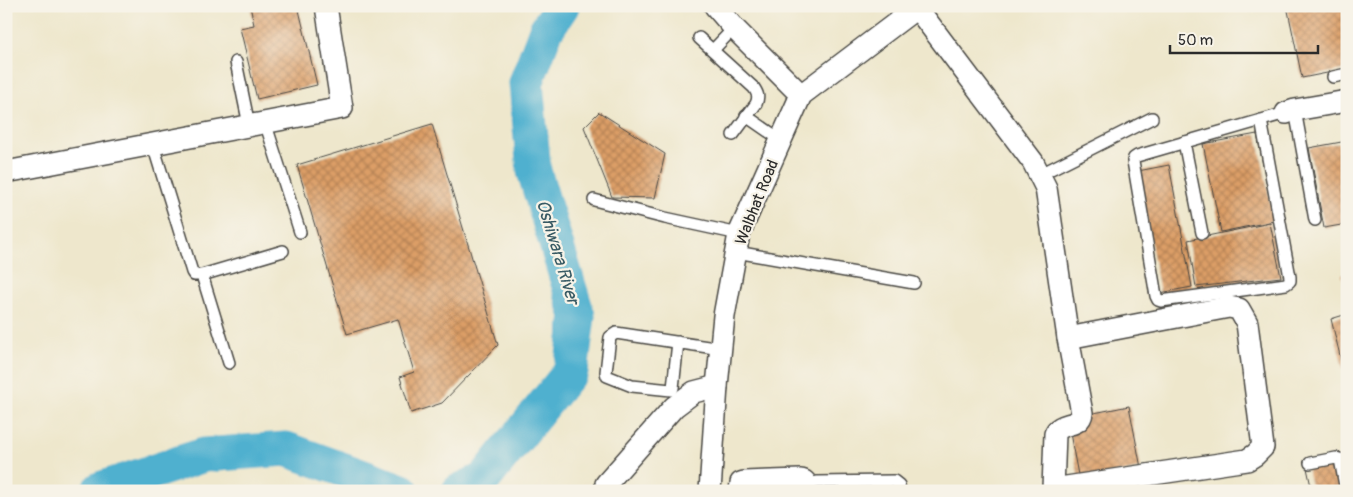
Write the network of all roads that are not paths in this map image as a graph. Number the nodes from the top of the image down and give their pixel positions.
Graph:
1 (326, 6) edge
2 (715, 6) edge
3 (918, 7) edge
4 (734, 28) junction
5 (700, 38) dead end
6 (713, 50) junction
7 (236, 62) dead end
8 (1347, 74) edge
9 (1333, 77) dead end
10 (801, 96) junction
11 (1347, 101) edge
12 (1290, 111) junction
13 (746, 116) junction
14 (1152, 118) dead end
15 (1261, 120) junction
16 (257, 124) junction
17 (733, 135) dead end
18 (781, 140) junction
19 (1184, 142) junction
20 (153, 145) junction
21 (6, 172) edge
22 (1039, 175) junction
23 (594, 200) dead end
24 (1315, 220) dead end
25 (300, 232) dead end
26 (1202, 233) dead end
27 (738, 243) junction
28 (283, 251) dead end
29 (202, 275) junction
30 (914, 283) dead end
31 (1068, 338) junction
32 (678, 342) junction
33 (721, 349) junction
34 (228, 363) dead end
35 (717, 386) junction
36 (1310, 463) dead end
37 (606, 484) dead end
38 (811, 486) edge
39 (1053, 490) edge
40 (710, 491) edge
41 (740, 491) edge
42 (900, 491) edge
43 (1346, 491) edge

1 - 16 street
2 - 4 street
3 - 10 street, Walbhat Road
3 - 22 street
4 - 6 lane
4 - 10 street
5 - 6 lane
6 - 13 lane
7 - 16 lane
8 - 9 lane
10 - 18 street, Walbhat Road
11 - 12 street
12 - 15 lane
12 - 24 lane
13 - 17 lane
13 - 18 lane
14 - 22 lane
15 - 19 lane
15 - 19 lane
16 - 20 street
16 - 25 lane
18 - 27 street, Walbhat Road
19 - 26 lane
20 - 21 street
20 - 29 lane
22 - 31 street
23 - 27 lane
27 - 30 lane
27 - 33 street, Walbhat Road
28 - 29 lane
29 - 34 lane
31 - 39 street
31 - 39 street
32 - 32 lane
32 - 33 lane
33 - 35 street, Walbhat Road
35 - 37 street
35 - 40 street, Walbhat Road
36 - 43 lane
38 - 41 street
38 - 42 lane

